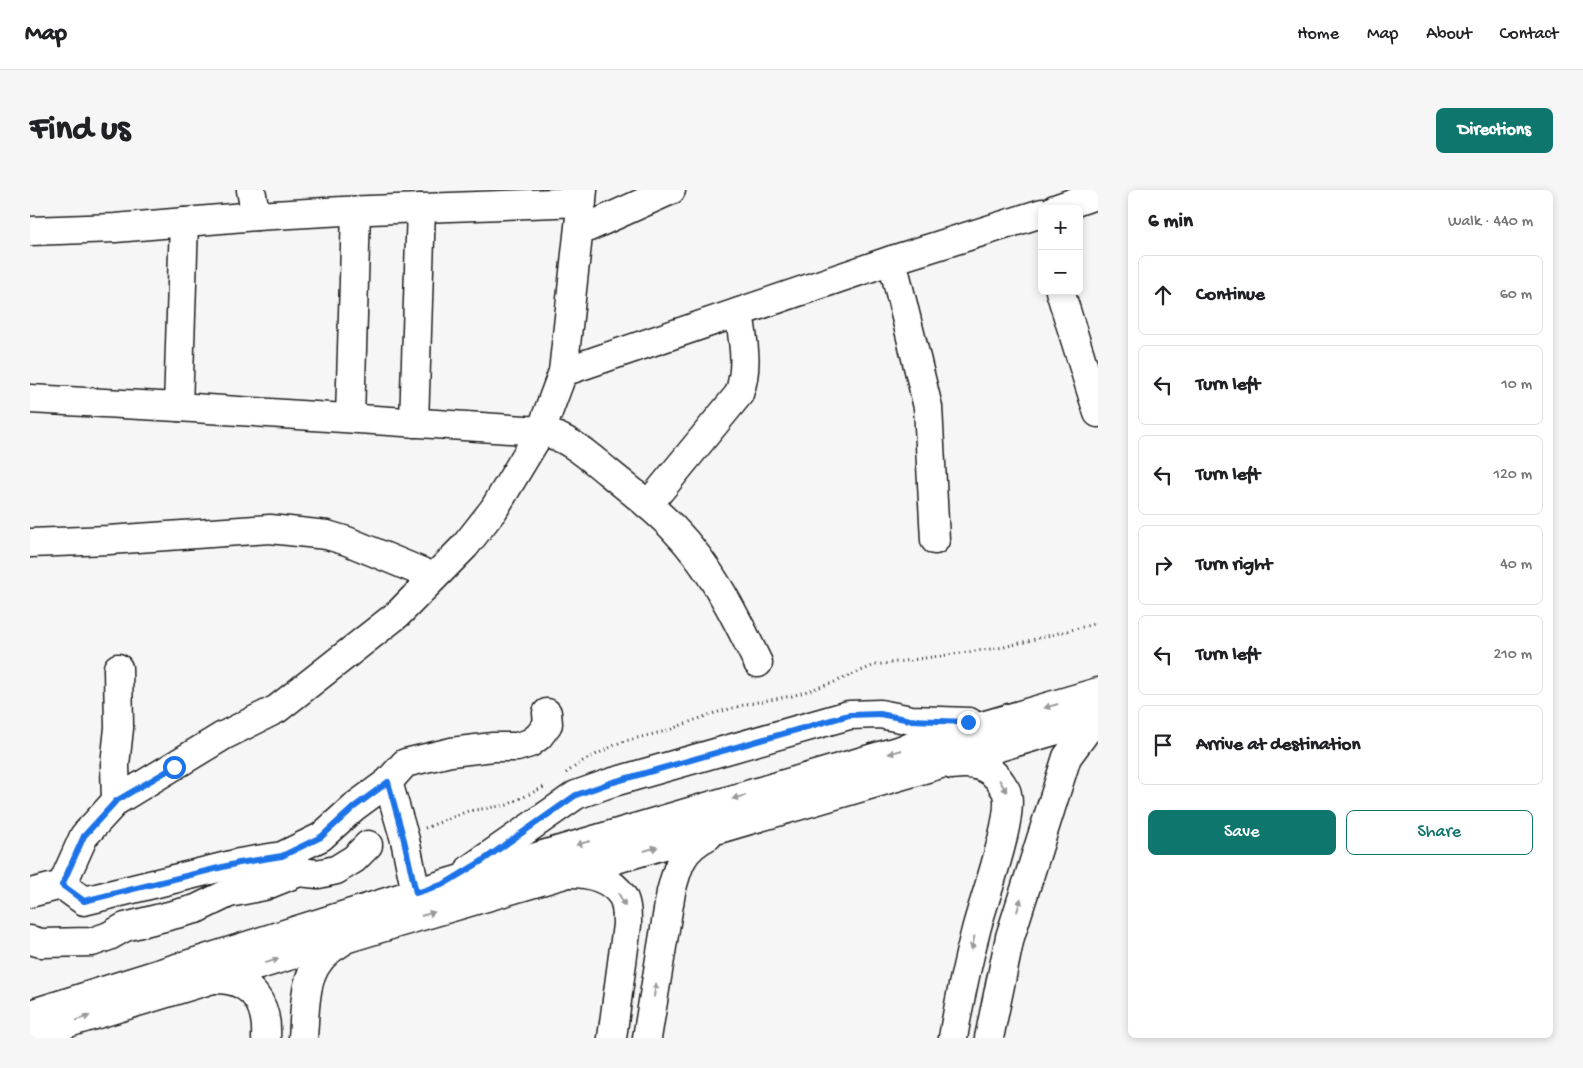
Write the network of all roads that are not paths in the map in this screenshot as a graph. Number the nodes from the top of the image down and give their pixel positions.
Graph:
1 (671, 190) edge
2 (1098, 194) edge
3 (583, 196) edge
4 (254, 203) edge
5 (348, 204) edge
6 (1073, 205) edge
7 (421, 208) junction
8 (1038, 220) edge
9 (184, 222) junction
10 (30, 231) edge
11 (580, 231) junction
12 (892, 260) junction
13 (1061, 295) edge
14 (739, 312) junction
15 (563, 372) junction
16 (30, 400) edge
17 (178, 407) junction
18 (1098, 413) edge
19 (350, 418) junction
20 (414, 423) junction
21 (541, 431) junction
22 (648, 505) junction
23 (935, 540) dead end
24 (30, 543) edge
25 (434, 578) junction
26 (758, 663) dead end
27 (118, 668) dead end
28 (1098, 692) edge
29 (547, 713) dead end
30 (1025, 714) junction
31 (1098, 718) edge
32 (1098, 723) edge
33 (929, 768) junction
34 (388, 782) junction
35 (116, 801) junction
36 (727, 826) junction
37 (368, 845) dead end
38 (300, 860) junction
39 (566, 874) junction
40 (444, 884) junction
41 (62, 885) junction
42 (30, 893) edge
43 (416, 893) junction
44 (84, 901) junction
45 (349, 938) junction
46 (30, 940) edge
47 (92, 942) junction
48 (216, 979) junction
49 (30, 1014) edge
50 (39, 1038) edge
51 (266, 1038) edge
52 (303, 1038) edge
53 (612, 1038) edge
54 (647, 1038) edge
55 (954, 1038) edge
56 (989, 1038) edge

1 - 11 street
2 - 6 street
3 - 7 street
3 - 11 street
4 - 5 street
4 - 9 street
5 - 7 street
5 - 19 street
7 - 20 street
8 - 12 street
9 - 10 street
9 - 17 street
11 - 15 street
12 - 14 street
12 - 23 street
13 - 18 street
14 - 15 street
14 - 22 street
15 - 21 street
16 - 17 street
17 - 19 street
19 - 20 street
20 - 21 street
21 - 22 street
21 - 25 street
22 - 26 street
24 - 25 street
25 - 35 street
27 - 35 street
28 -> 30 street
29 - 34 street
30 -> 40 street
30 - 40 street
31 - 33 street
56 -> 32 street
33 - 36 street
33 -> 55 street
34 - 38 street
34 - 43 street
35 - 41 street
39 -> 36 street
54 -> 36 street
37 - 38 street
38 - 44 street
38 - 47 street
45 -> 39 street
39 -> 53 street
40 - 43 street
41 - 42 street
41 - 44 street
43 - 49 street
44 - 47 street
48 -> 45 street
45 - 52 street
46 - 47 street
50 -> 48 street
48 - 51 street

